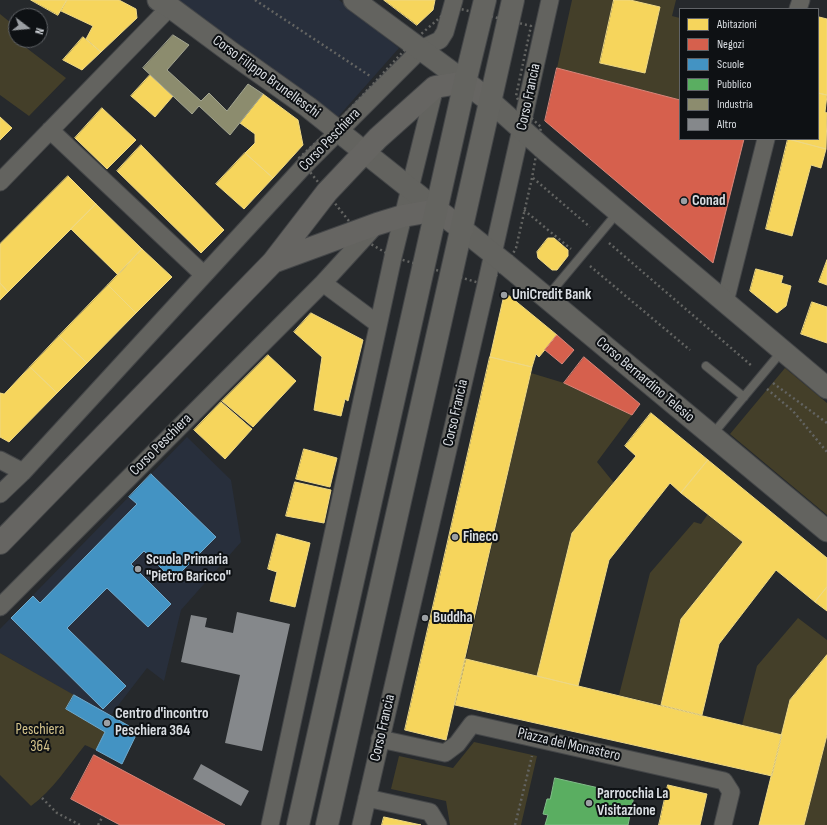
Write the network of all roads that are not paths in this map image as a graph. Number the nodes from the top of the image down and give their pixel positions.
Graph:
1 (354, 0) edge
2 (485, 0) edge
3 (513, 0) edge
4 (550, 0) edge
5 (164, 4) edge
6 (453, 4) edge
7 (421, 50) junction
8 (465, 82) junction
9 (435, 87) junction
10 (490, 101) junction
11 (522, 129) junction
12 (50, 130) junction
13 (339, 131) junction
14 (766, 140) edge
15 (365, 153) junction
16 (0, 182) edge
17 (410, 187) junction
18 (437, 210) junction
19 (618, 212) junction
20 (403, 216) junction
21 (377, 224) junction
22 (462, 229) junction
23 (494, 254) junction
24 (273, 262) junction
25 (204, 275) junction
26 (323, 283) junction
27 (546, 297) junction
28 (725, 302) junction
29 (378, 324) junction
30 (782, 351) junction
31 (706, 366) dead end
32 (827, 388) edge
33 (744, 397) junction
34 (712, 436) junction
35 (0, 460) edge
36 (23, 472) junction
37 (0, 494) edge
38 (827, 531) edge
39 (0, 543) edge
40 (0, 607) edge
41 (380, 739) junction
42 (367, 798) junction
43 (270, 825) edge
44 (298, 825) edge
45 (327, 825) edge
46 (361, 825) edge
47 (438, 825) edge
48 (723, 825) edge

1 - 7 street
2 - 8 main road
3 - 10 main road
4 - 11 street, Corso Francia
5 - 12 street, Corso Filippo Brunelleschi
5 - 13 street, Corso Filippo Brunelleschi
6 - 7 street, Corso Peschiera
7 - 8 street
7 - 13 street, Corso Peschiera
8 - 9 main road
8 - 10 main road
8 - 18 main road
9 - 15 main road
9 - 17 street
10 - 11 street
10 - 22 main road
11 - 19 street
11 - 23 street, Corso Francia
12 - 16 street, Corso Filippo Brunelleschi
12 - 25 street
13 - 15 street, Corso Filippo Brunelleschi
13 - 25 street, Corso Peschiera
14 - 28 street
15 - 17 street, Corso Filippo Brunelleschi
15 - 24 main road
17 - 18 street, Corso Filippo Brunelleschi
17 - 20 street
18 - 20 main road
18 - 22 main road
18 - 44 main road
19 - 27 lane
19 - 28 street
20 - 21 main road
20 - 29 street
21 - 24 main road
21 - 26 street, Corso Peschiera
22 - 23 street, Corso Bernardino Telesio
22 - 45 main road
23 - 27 street, Corso Bernardino Telesio
23 - 41 street, Corso Francia
24 - 39 main road
25 - 36 street, Corso Peschiera
26 - 29 street
26 - 40 street, Corso Peschiera
27 - 34 street, Corso Bernardino Telesio
28 - 30 street
29 - 43 street
30 - 32 street
30 - 33 lane
31 - 33 lane
33 - 34 lane
34 - 38 street, Corso Bernardino Telesio
35 - 36 street
36 - 37 street, Corso Peschiera
41 - 42 street, Corso Francia
41 - 48 street, Piazza del Monastero
42 - 46 street, Corso Francia
42 - 47 street

